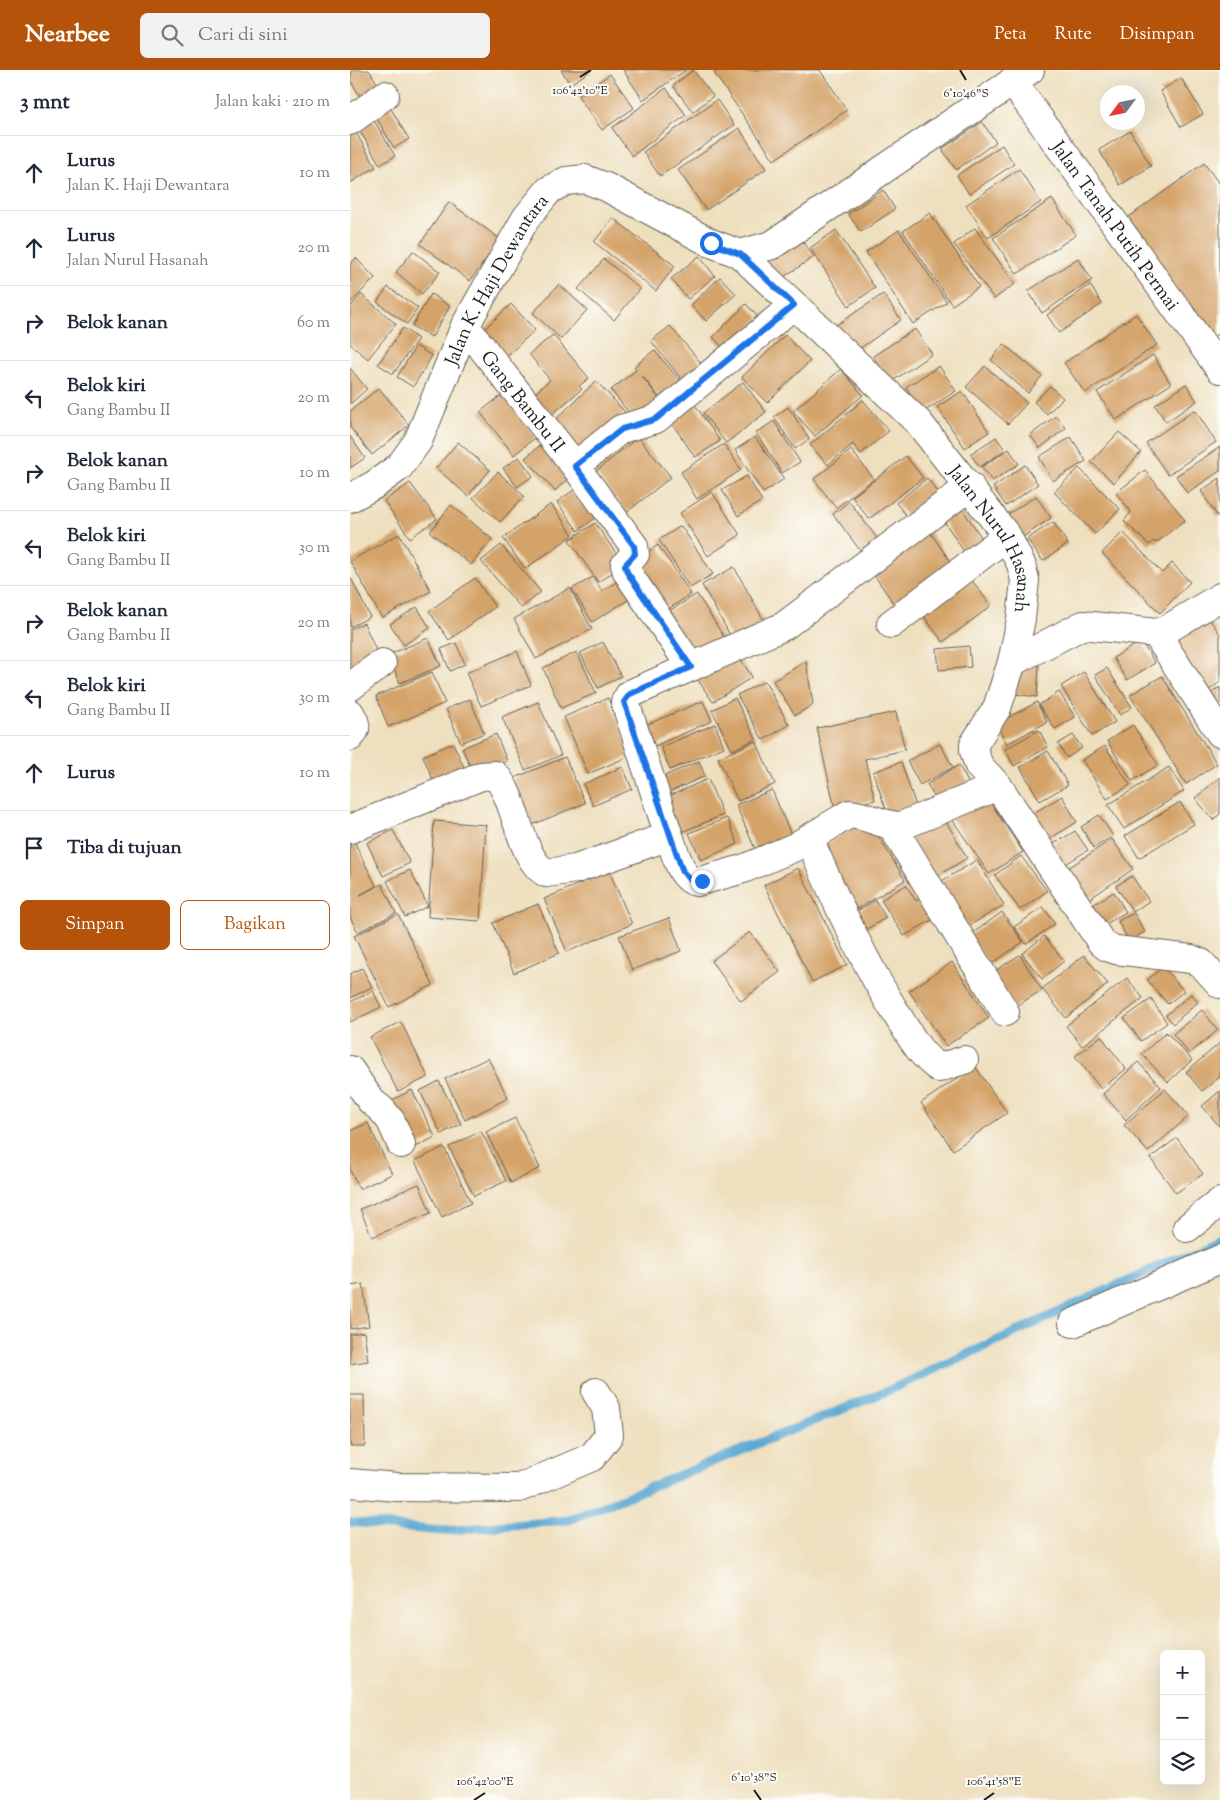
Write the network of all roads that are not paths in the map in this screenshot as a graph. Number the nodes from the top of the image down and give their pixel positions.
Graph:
1 (1021, 76) edge
2 (385, 95) dead end
3 (350, 121) edge
4 (740, 254) junction
5 (794, 305) junction
6 (464, 326) junction
7 (1220, 370) edge
8 (575, 466) junction
9 (970, 486) junction
10 (350, 498) edge
11 (1007, 536) junction
12 (1220, 597) edge
13 (891, 624) dead end
14 (1156, 633) junction
15 (1012, 662) junction
16 (382, 663) dead end
17 (691, 667) junction
18 (350, 686) edge
19 (350, 712) edge
20 (1220, 733) edge
21 (350, 737) edge
22 (998, 786) junction
23 (892, 826) junction
24 (350, 829) edge
25 (669, 836) junction
26 (809, 838) junction
27 (1220, 984) edge
28 (1005, 1012) dead end
29 (964, 1060) dead end
30 (350, 1070) edge
31 (401, 1144) dead end
32 (1220, 1202) edge
33 (1187, 1228) dead end
34 (1220, 1259) edge
35 (1073, 1323) dead end
36 (596, 1392) dead end
37 (350, 1483) edge

1 - 4 street
1 - 7 street, Jalan Tanah Putih Permai
2 - 3 street
4 - 5 street, Jalan Nurul Hasanah
4 - 6 street, Jalan K. Haji Dewantara
5 - 8 street
5 - 9 street, Jalan Nurul Hasanah
6 - 8 street, Gang Bambu II
6 - 10 street, Jalan K. Haji Dewantara
8 - 17 street, Gang Bambu II
9 - 11 street, Jalan Nurul Hasanah
9 - 17 street
11 - 13 street
11 - 15 street, Jalan Nurul Hasanah
12 - 14 street
14 - 15 street
14 - 20 street
15 - 22 street, Jalan Nurul Hasanah
16 - 18 street
17 - 25 street
19 - 21 street
22 - 23 street
22 - 27 street, Jalan Nurul Hasanah
23 - 26 street
23 - 28 street
24 - 25 street
25 - 26 street
26 - 29 street
30 - 31 street
32 - 33 street
34 - 35 street
36 - 37 street

